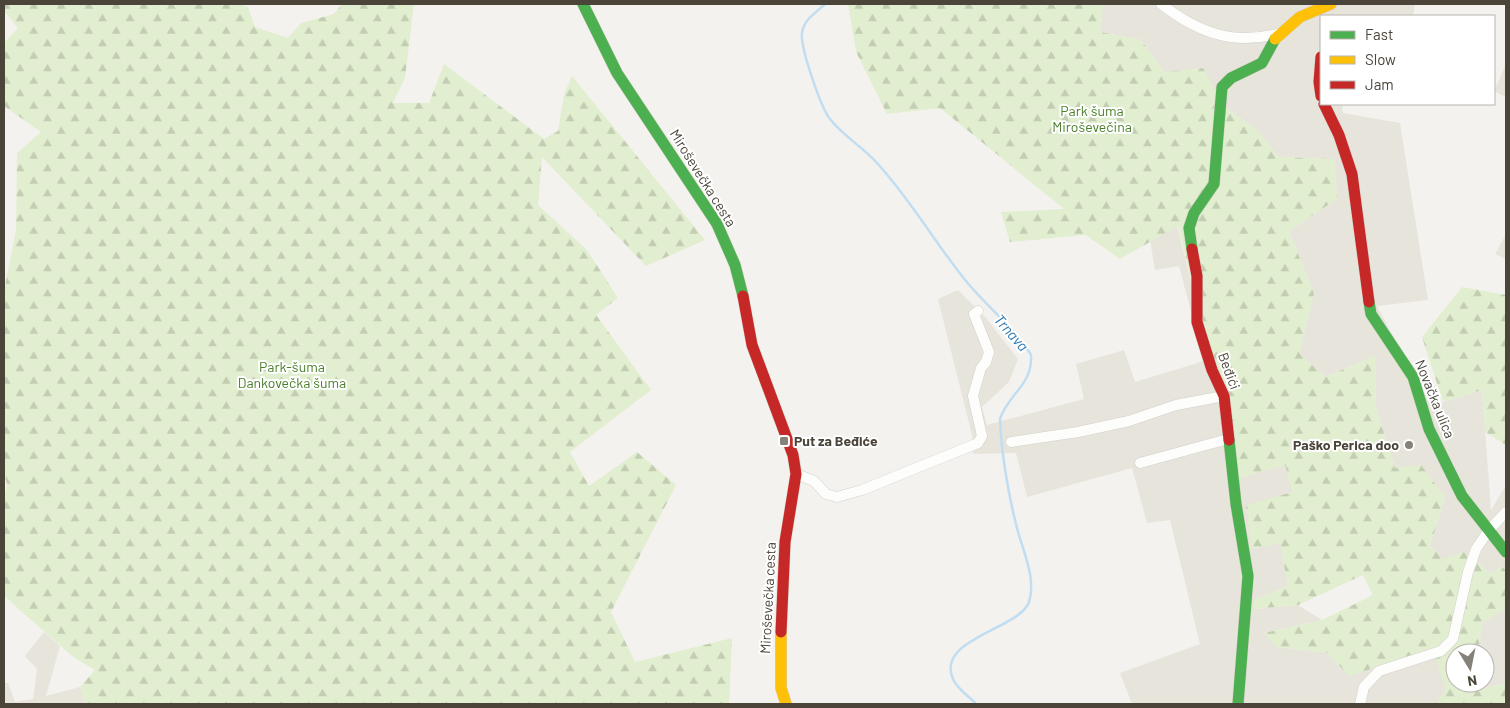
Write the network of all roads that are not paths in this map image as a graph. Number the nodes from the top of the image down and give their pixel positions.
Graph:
1 (583, 4) edge
2 (1161, 4) edge
3 (1331, 4) edge
4 (1280, 33) junction
5 (1320, 70) edge
6 (1320, 89) edge
7 (1324, 105) edge
8 (978, 311) dead end
9 (1224, 396) junction
10 (1228, 439) junction
11 (1011, 442) dead end
12 (1140, 462) dead end
13 (796, 474) junction
14 (1506, 512) edge
15 (1489, 530) junction
16 (1506, 552) edge
17 (786, 704) edge
18 (1238, 704) edge
19 (1360, 704) edge

1 - 13 street, Miroševečka cesta
2 - 4 street
3 - 4 street
4 - 9 street, Beđići
5 - 6 street
7 - 15 street, Novačka ulica
8 - 13 street
9 - 10 street, Beđići
9 - 11 street
10 - 12 street
10 - 18 street, Beđići
13 - 17 street, Miroševečka cesta
14 - 15 street
15 - 16 street, Novačka ulica
15 - 19 street

